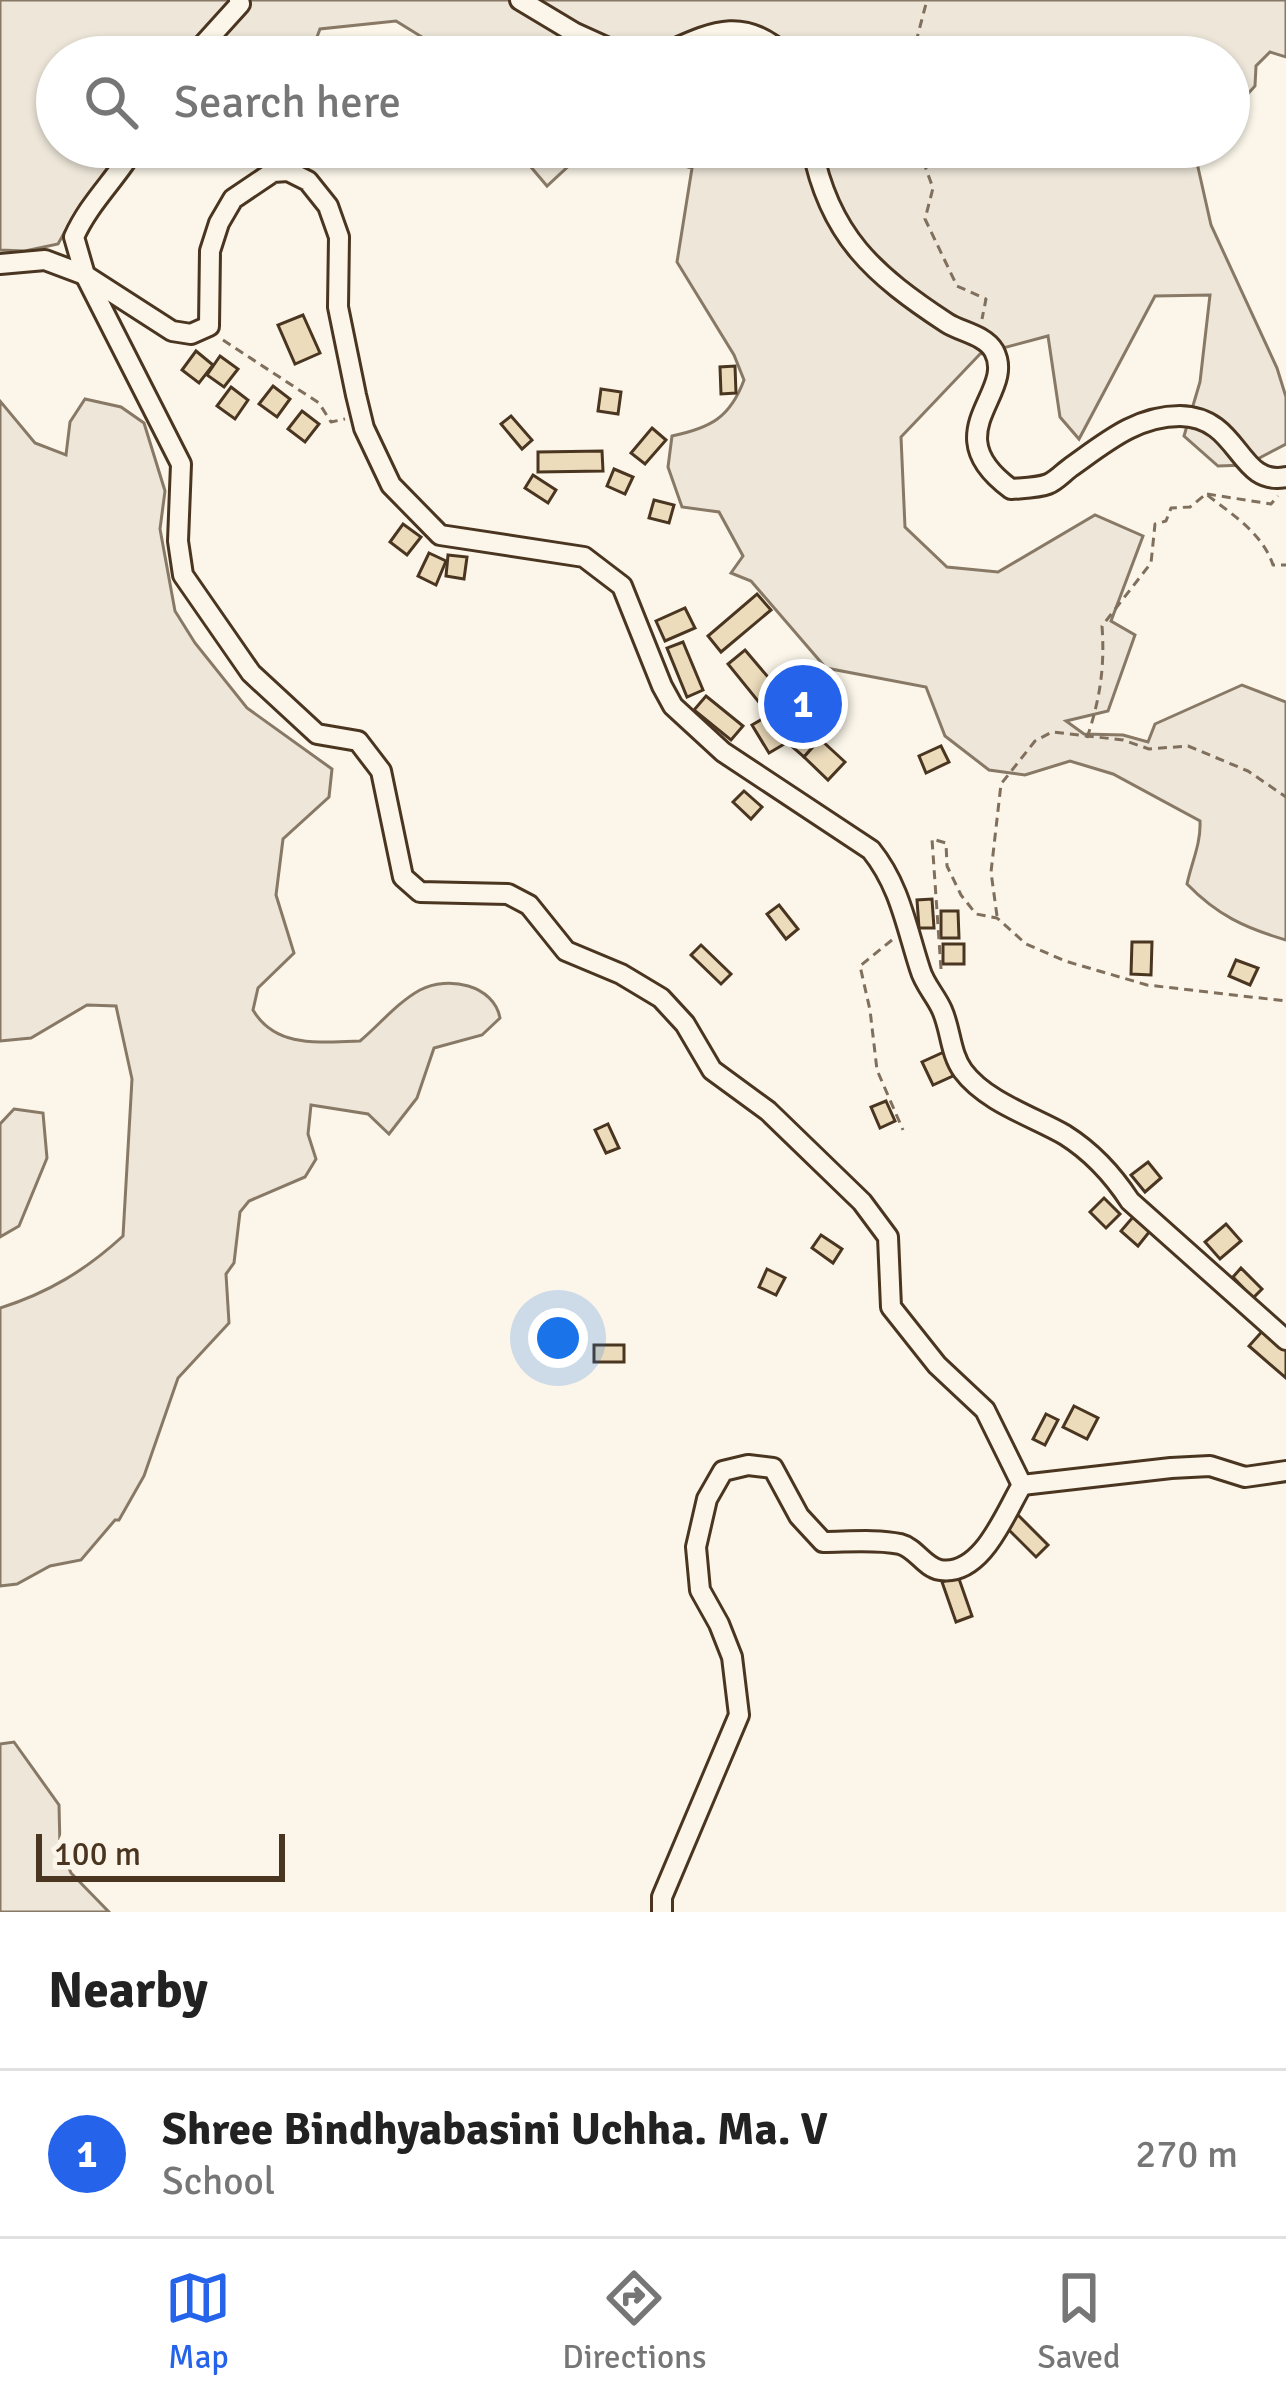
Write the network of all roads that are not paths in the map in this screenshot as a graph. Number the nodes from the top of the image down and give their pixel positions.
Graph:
1 (239, 0) edge
2 (520, 0) edge
3 (211, 36) edge
4 (580, 36) edge
5 (704, 36) edge
6 (752, 36) edge
7 (123, 168) edge
8 (819, 168) edge
9 (0, 264) edge
10 (85, 275) junction
11 (1286, 478) edge
12 (1286, 1340) edge
13 (1286, 1471) edge
14 (1022, 1485) junction
15 (662, 1912) edge

1 - 3 street
2 - 4 street
5 - 6 street
7 - 10 street
8 - 11 street
9 - 10 street
10 - 12 street
10 - 14 street
13 - 14 street
14 - 15 street

